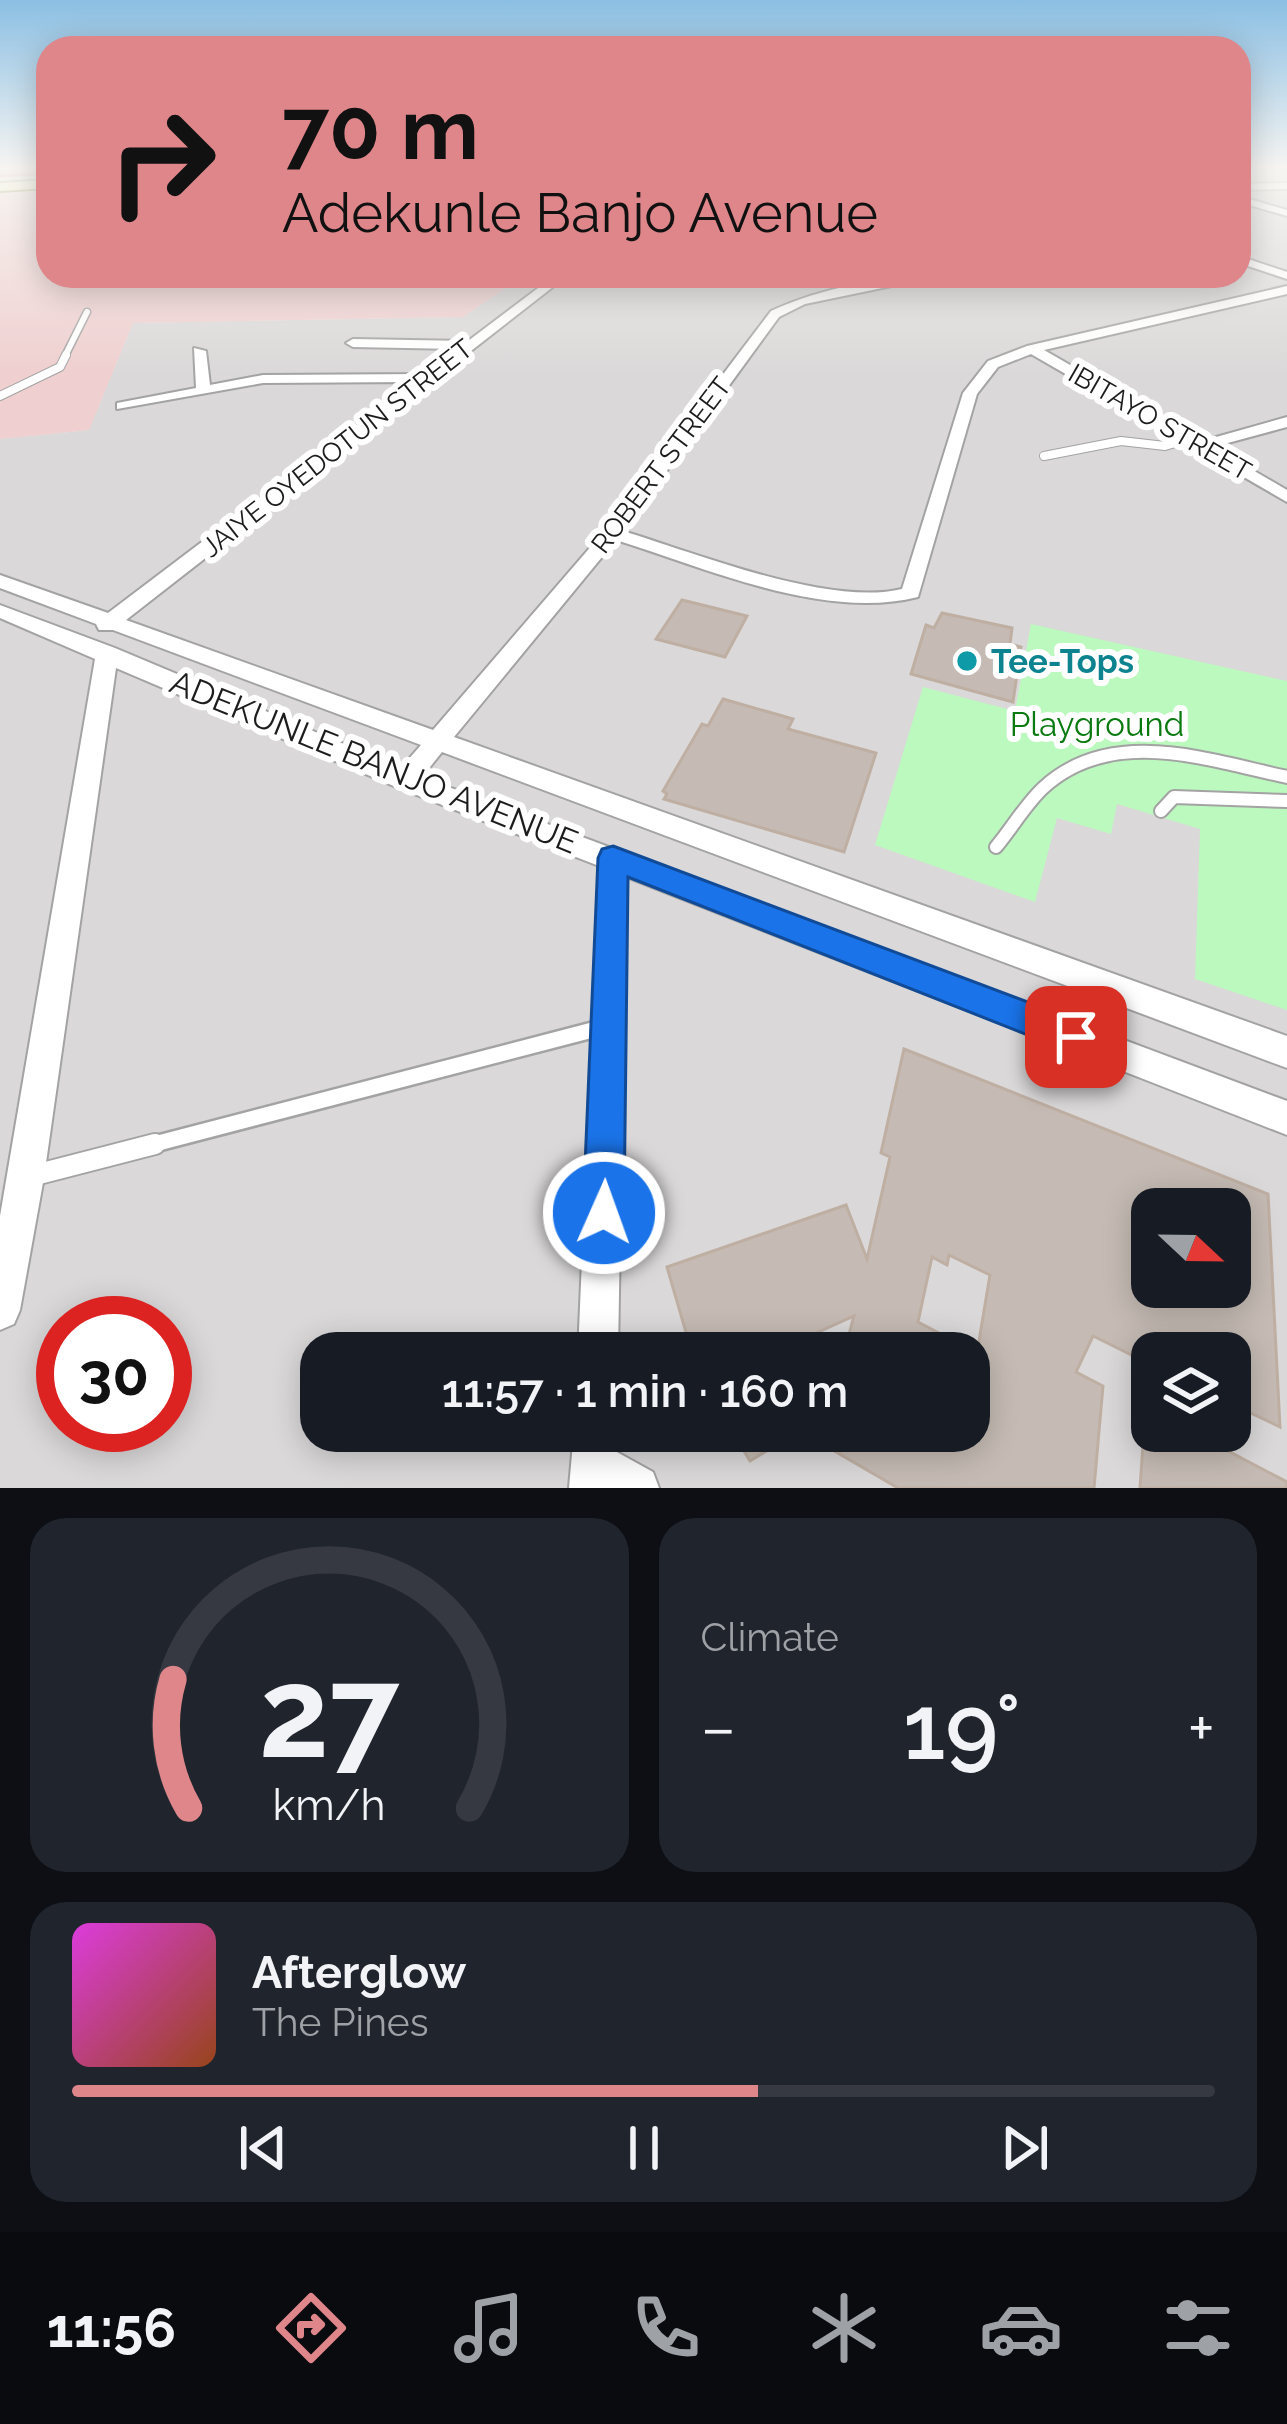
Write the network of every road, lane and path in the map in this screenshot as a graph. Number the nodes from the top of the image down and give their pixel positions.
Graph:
1 (1251, 263) edge
2 (1287, 276) edge
3 (545, 288) edge
4 (873, 288) edge
5 (1287, 290) edge
6 (87, 312) dead end
7 (353, 343) dead end
8 (469, 345) junction
9 (1032, 349) junction
10 (199, 351) dead end
11 (429, 378) junction
12 (203, 389) junction
13 (0, 396) edge
14 (122, 406) dead end
15 (1287, 422) edge
16 (1198, 441) junction
17 (1044, 456) dead end
18 (1287, 497) edge
19 (612, 532) junction
20 (0, 581) edge
21 (0, 611) edge
22 (113, 621) junction
23 (92, 648) junction
24 (438, 739) junction
25 (1287, 777) edge
26 (405, 780) junction
27 (1287, 802) edge
28 (1161, 812) dead end
29 (996, 847) dead end
30 (613, 858) junction
31 (611, 1025) junction
32 (1287, 1052) edge
33 (1287, 1118) edge
34 (26, 1177) junction
35 (0, 1310) edge
36 (599, 1332) edge
37 (593, 1461) edge
38 (637, 1488) edge

1 - 2 street
3 - 8 street, JAIYE OYEDOTUN STREET
4 - 19 street, ROBERT STREET
5 - 9 street
6 - 13 lane
7 - 8 street
8 - 11 street, JAIYE OYEDOTUN STREET
9 - 16 street, IBITAYO STREET
9 - 19 street
10 - 12 street
11 - 12 street
11 - 22 street, JAIYE OYEDOTUN STREET
12 - 14 street
15 - 16 street
16 - 17 lane
16 - 18 street, IBITAYO STREET
19 - 24 street, ROBERT STREET
20 - 22 street, ADEKUNLE BANJO AVENUE
21 - 23 street, ADEKUNLE BANJO AVENUE
22 - 23 street, JAIYE OYEDOTUN STREET
22 - 24 street, ADEKUNLE BANJO AVENUE
23 - 26 street, ADEKUNLE BANJO AVENUE
23 - 34 street
24 - 26 street, ROBERT STREET
24 - 32 street, ADEKUNLE BANJO AVENUE
25 - 29 lane
26 - 30 street, ADEKUNLE BANJO AVENUE
27 - 28 lane
30 - 31 street
30 - 33 street, ADEKUNLE BANJO AVENUE
31 - 34 lane
31 - 36 street
34 - 35 street
37 - 38 street

